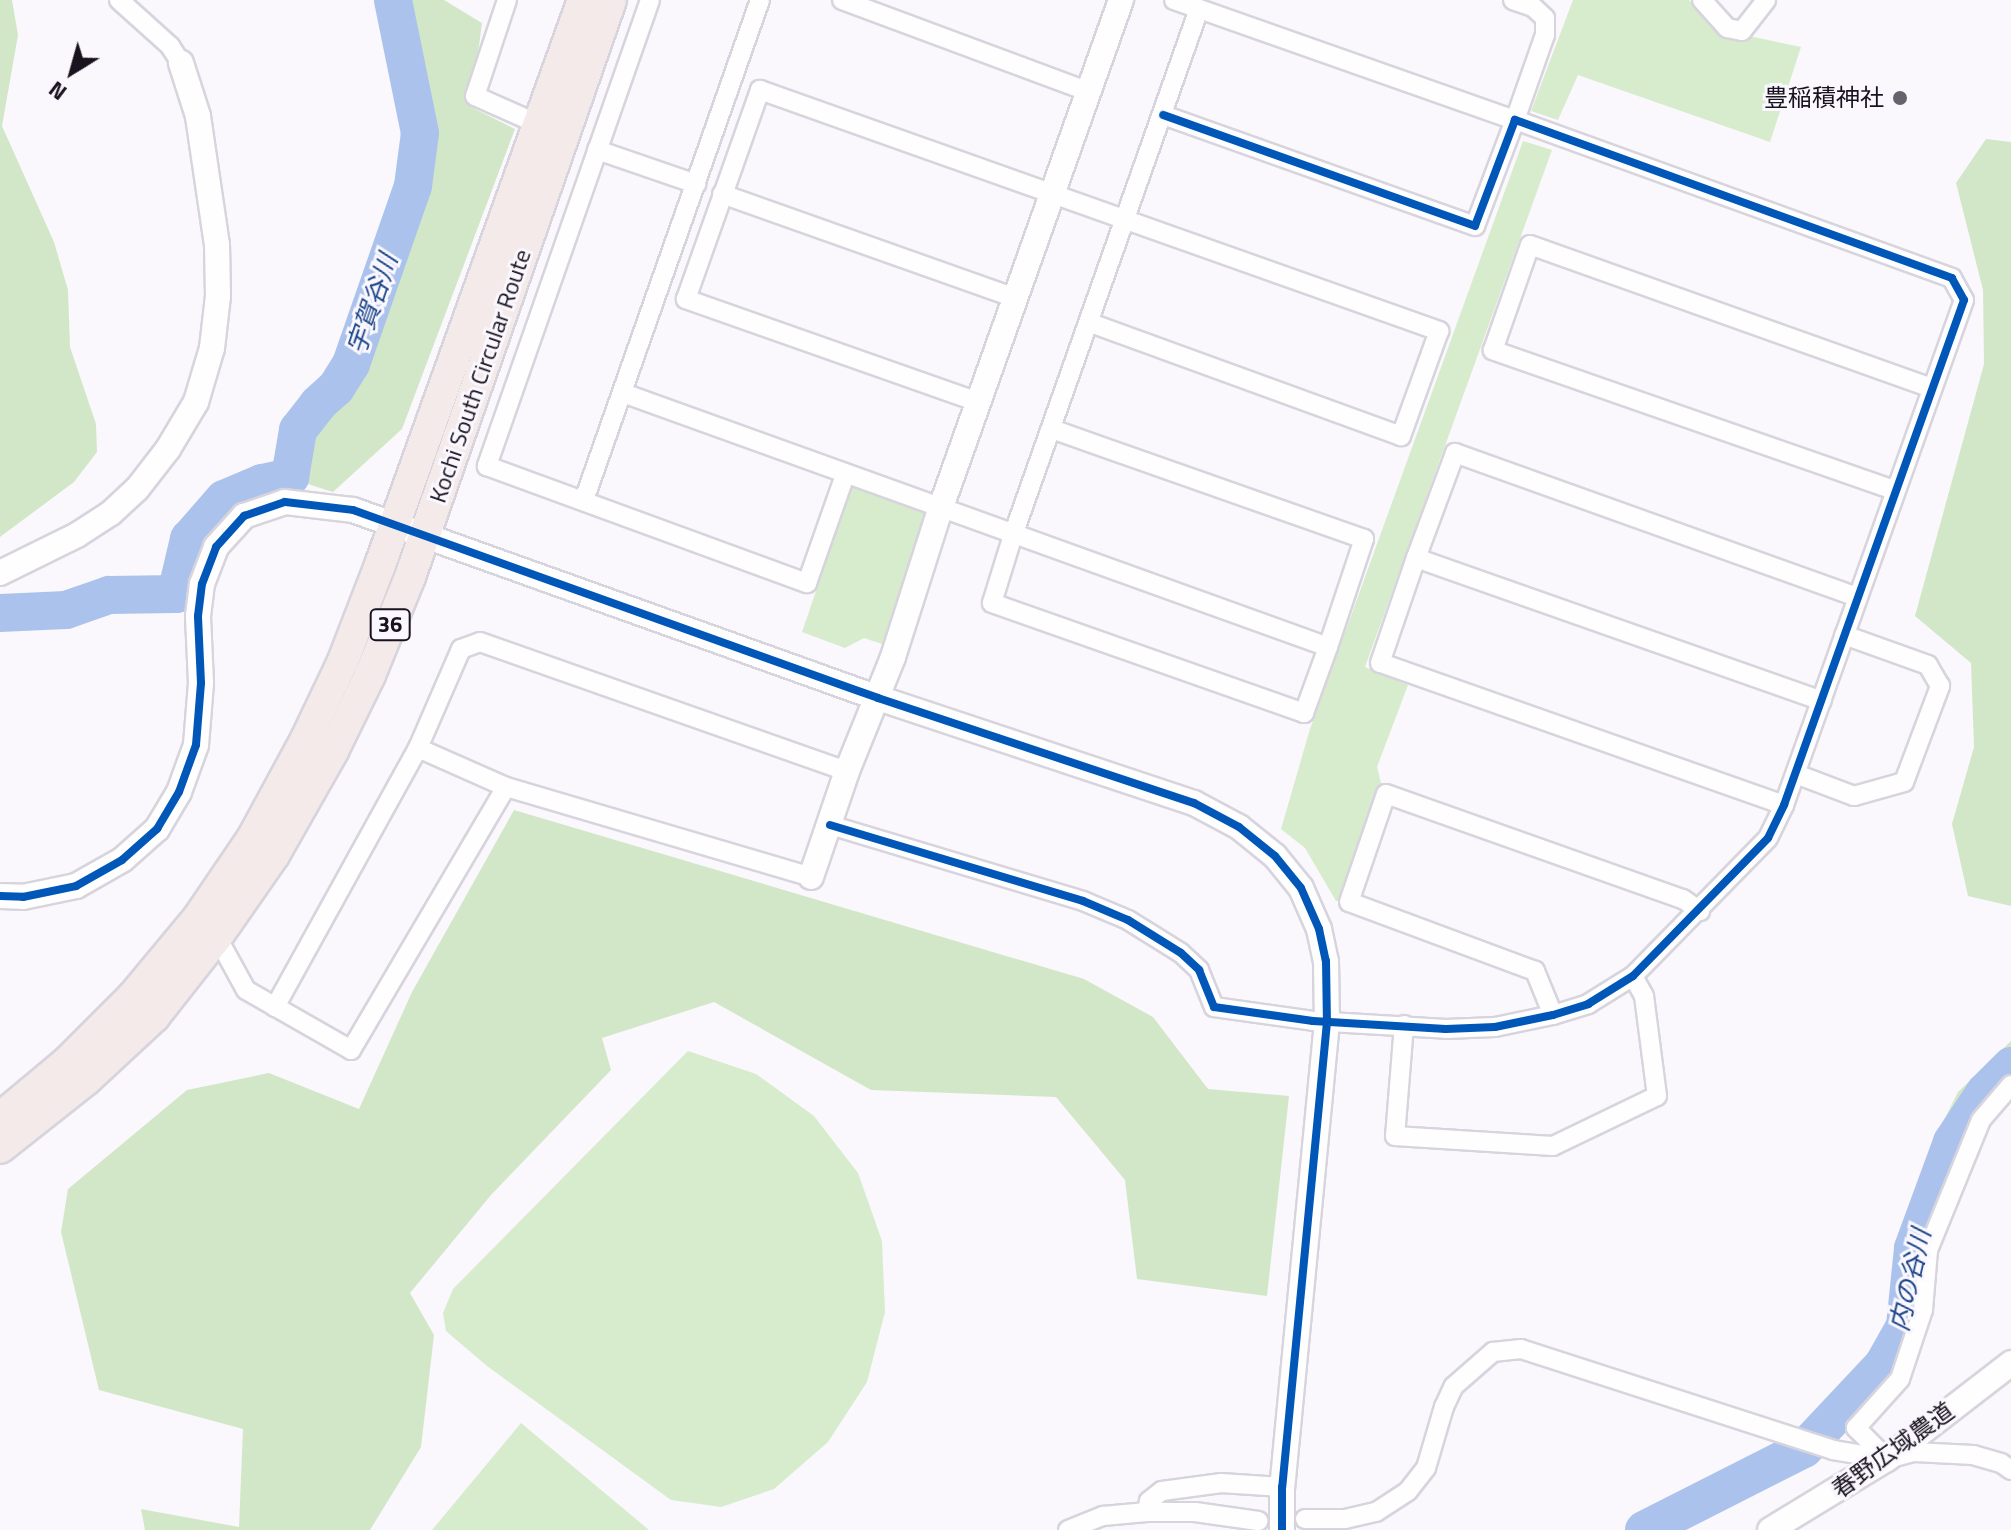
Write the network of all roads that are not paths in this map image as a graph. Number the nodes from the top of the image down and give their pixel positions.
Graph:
1 (119, 0) edge
2 (507, 0) edge
3 (583, 0) edge
4 (611, 0) edge
5 (650, 0) edge
6 (760, 0) edge
7 (842, 0) edge
8 (1121, 0) edge
9 (1174, 0) edge
10 (1513, 0) edge
11 (1702, 0) edge
12 (1766, 0) edge
13 (1199, 9) junction
14 (181, 63) joint
15 (1089, 92) junction
16 (1163, 115) junction
17 (1515, 120) junction
18 (538, 124) junction
19 (597, 150) junction
20 (696, 184) junction
21 (1053, 192) junction
22 (722, 194) junction
23 (1125, 218) junction
24 (1016, 298) junction
25 (1091, 323) junction
26 (1932, 388) junction
27 (623, 393) junction
28 (978, 402) junction
29 (1052, 429) junction
30 (845, 475) junction
31 (1894, 490) junction
32 (584, 500) junction
33 (940, 510) junction
34 (394, 524) junction
35 (1013, 535) junction
36 (425, 536) junction
37 (1416, 558) junction
38 (0, 573) edge
39 (1857, 597) junction
40 (1844, 635) junction
41 (1328, 647) junction
42 (878, 698) junction
43 (1822, 701) junction
44 (418, 748) junction
45 (847, 771) junction
46 (1796, 774) junction
47 (506, 787) junction
48 (1784, 805) junction
49 (830, 825) junction
50 (811, 877) joint
51 (0, 896) edge
52 (1700, 911) junction
53 (217, 937) junction
54 (1633, 976) junction
55 (275, 1007) junction
56 (1553, 1015) junction
57 (1327, 1022) junction
58 (1404, 1025) junction
59 (2011, 1085) edge
60 (0, 1118) edge
61 (0, 1148) edge
62 (2011, 1363) edge
63 (1887, 1459) junction
64 (2011, 1470) edge
65 (1282, 1487) junction
66 (1147, 1512) junction
67 (1305, 1519) dead end
68 (1258, 1521) dead end
69 (1068, 1530) edge
70 (1282, 1530) edge
71 (1770, 1530) edge

1 - 14 street
2 - 18 street
3 - 18 main road, Kochi South Circular Route / 36
4 - 36 main road, Kochi South Circular Route / 36
5 - 19 street
6 - 20 street
7 - 15 street
8 - 15 street
9 - 13 street
10 - 17 street
11 - 12 street
13 - 16 street
13 - 17 street
14 - 38 street
15 - 21 street
16 - 17 street
16 - 23 street
17 - 26 street
18 - 34 main road, Kochi South Circular Route / 36
19 - 20 street
19 - 32 street
20 - 27 street
21 - 22 street
21 - 23 street
21 - 24 street
22 - 24 street
22 - 28 street
23 - 25 street
23 - 25 street
24 - 28 street
25 - 29 street
26 - 31 street
26 - 31 street
27 - 30 street
27 - 32 street
28 - 33 street
29 - 35 street
29 - 41 street
30 - 32 street
30 - 33 street
31 - 39 street
33 - 35 street
33 - 42 street
34 - 36 street
34 - 51 street
34 - 60 main road, Kochi South Circular Route / 36
35 - 41 street
35 - 41 street
36 - 42 street
36 - 53 main road, Kochi South Circular Route / 36
37 - 39 street
37 - 43 street
37 - 48 street
39 - 40 street
40 - 43 street
40 - 46 street
42 - 45 street
42 - 57 street
43 - 46 street
44 - 45 street
44 - 47 street
44 - 55 street
45 - 49 street
46 - 48 street
47 - 50 street
47 - 55 street
48 - 52 street
49 - 50 street
49 - 57 street
52 - 54 street
52 - 56 street
53 - 55 street
53 - 61 main road, Kochi South Circular Route / 36
54 - 56 street
54 - 58 street
56 - 58 street
57 - 58 street
57 - 65 street
59 - 63 street
62 - 63 street, 春野広域農道
63 - 64 street
63 - 67 street
63 - 71 street, 春野広域農道
65 - 66 street
65 - 70 street
66 - 68 street
66 - 69 street

